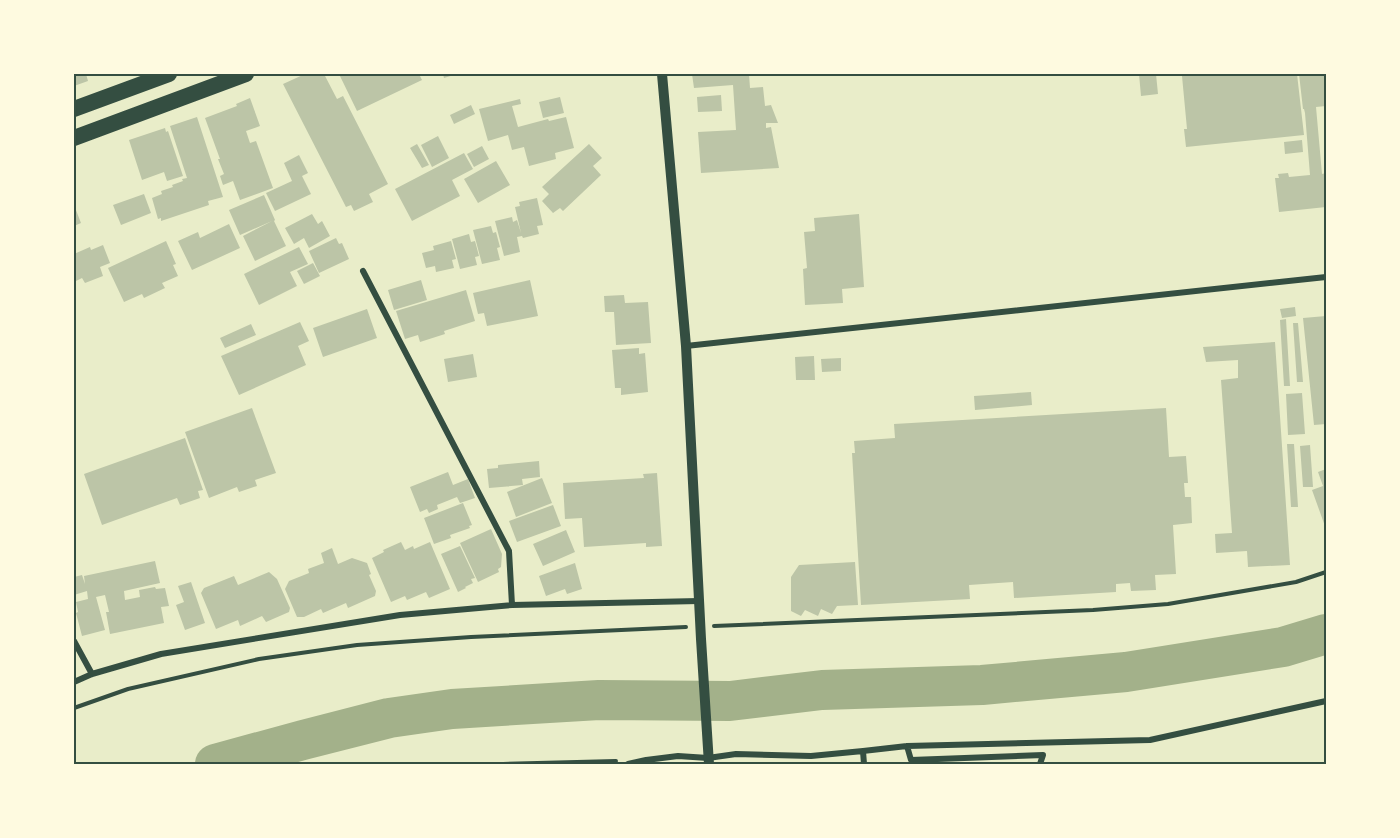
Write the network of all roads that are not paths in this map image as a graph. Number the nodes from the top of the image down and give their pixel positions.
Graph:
1 (169, 74) edge
2 (246, 74) edge
3 (662, 74) edge
4 (74, 109) edge
5 (74, 138) edge
6 (363, 271) dead end
7 (1326, 278) edge
8 (686, 346) junction
9 (699, 601) junction
10 (512, 605) junction
11 (74, 641) edge
12 (92, 674) junction
13 (74, 682) edge
14 (1326, 701) edge
15 (907, 746) junction
16 (863, 752) junction
17 (708, 761) edge
18 (628, 765) edge
19 (864, 765) edge
20 (1040, 765) edge

1 - 4 highway
2 - 5 highway
3 - 8 street
6 - 10 street
7 - 8 street
8 - 9 street
9 - 10 street
9 - 17 street
10 - 12 street
11 - 12 street
12 - 13 street
14 - 15 street
15 - 16 street
15 - 20 street
16 - 17 street
16 - 19 street
17 - 18 street

